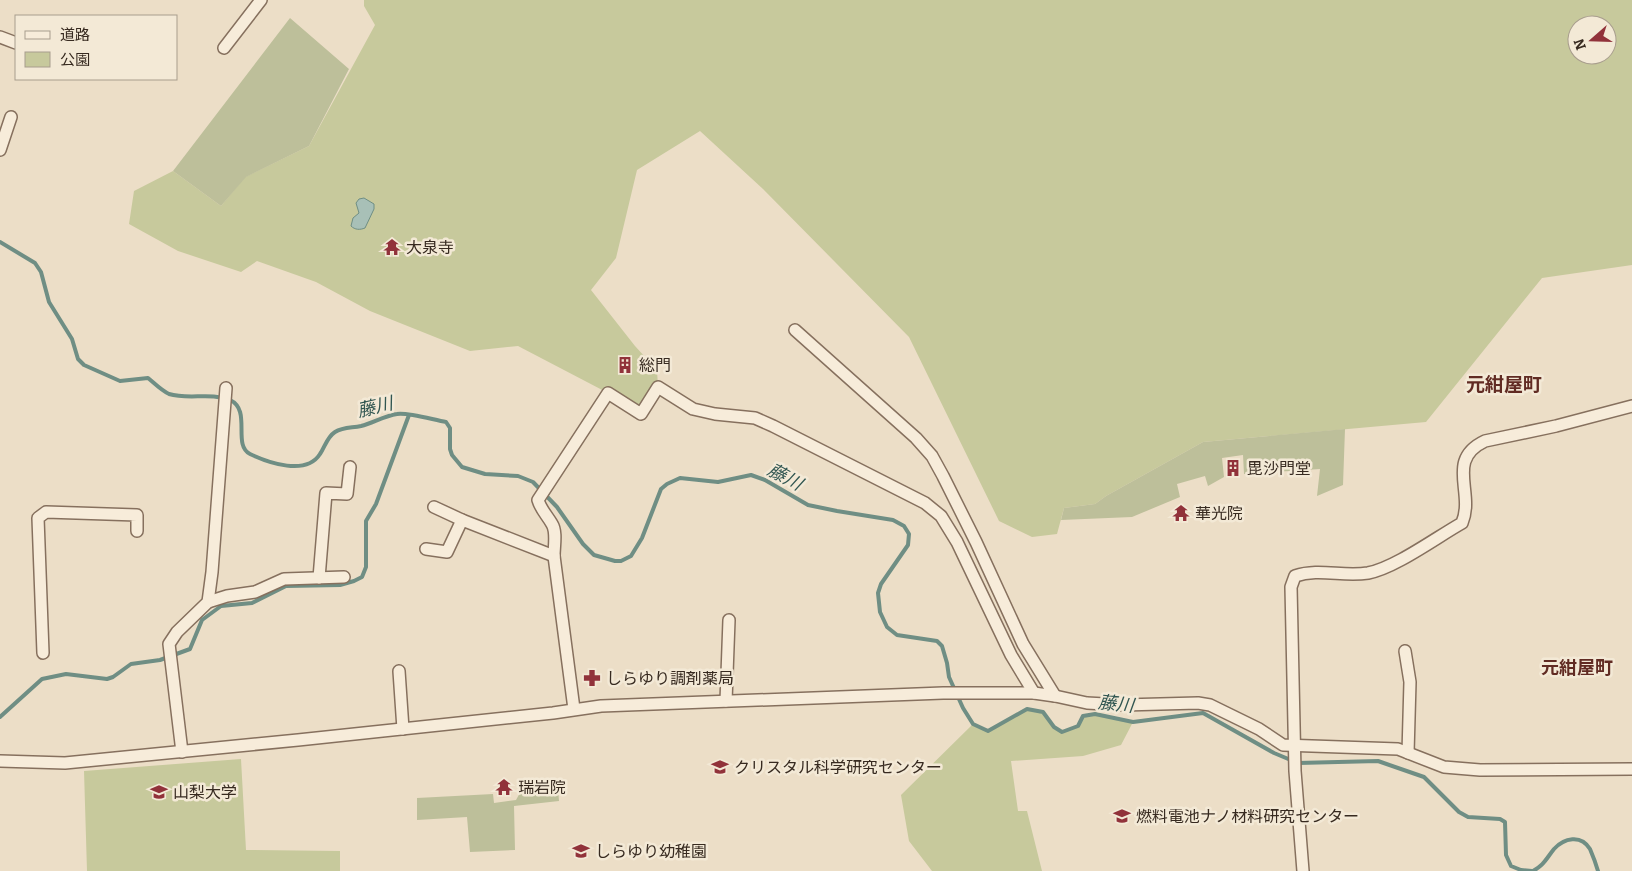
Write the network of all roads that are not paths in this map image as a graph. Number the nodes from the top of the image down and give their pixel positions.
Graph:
1 (261, 0) edge
2 (0, 37) edge
3 (15, 43) edge
4 (224, 48) dead end
5 (11, 117) dead end
6 (0, 150) edge
7 (795, 330) dead end
8 (226, 390) dead end
9 (1632, 406) edge
10 (350, 467) dead end
11 (434, 507) dead end
12 (462, 520) junction
13 (138, 531) dead end
14 (426, 548) dead end
15 (554, 556) junction
16 (344, 577) dead end
17 (319, 578) junction
18 (208, 602) junction
19 (729, 620) dead end
20 (1405, 651) dead end
21 (42, 653) dead end
22 (399, 670) dead end
23 (1034, 694) junction
24 (1055, 696) junction
25 (726, 701) junction
26 (574, 709) junction
27 (403, 729) junction
28 (1295, 749) junction
29 (182, 752) junction
30 (1408, 753) junction
31 (0, 761) edge
32 (1632, 769) edge
33 (1303, 871) edge

1 - 4 street
2 - 3 street
5 - 6 street
7 - 24 street
8 - 18 street
9 - 28 street
10 - 17 street
11 - 12 street
12 - 14 street
12 - 15 street
13 - 21 street
15 - 23 street
15 - 26 street
16 - 17 street
17 - 18 street
18 - 29 street
19 - 25 street
20 - 30 street
22 - 27 street
23 - 24 street
23 - 25 street
24 - 28 street
25 - 26 street
26 - 27 street
27 - 29 street
28 - 30 street
28 - 33 street
29 - 31 street
30 - 32 street

